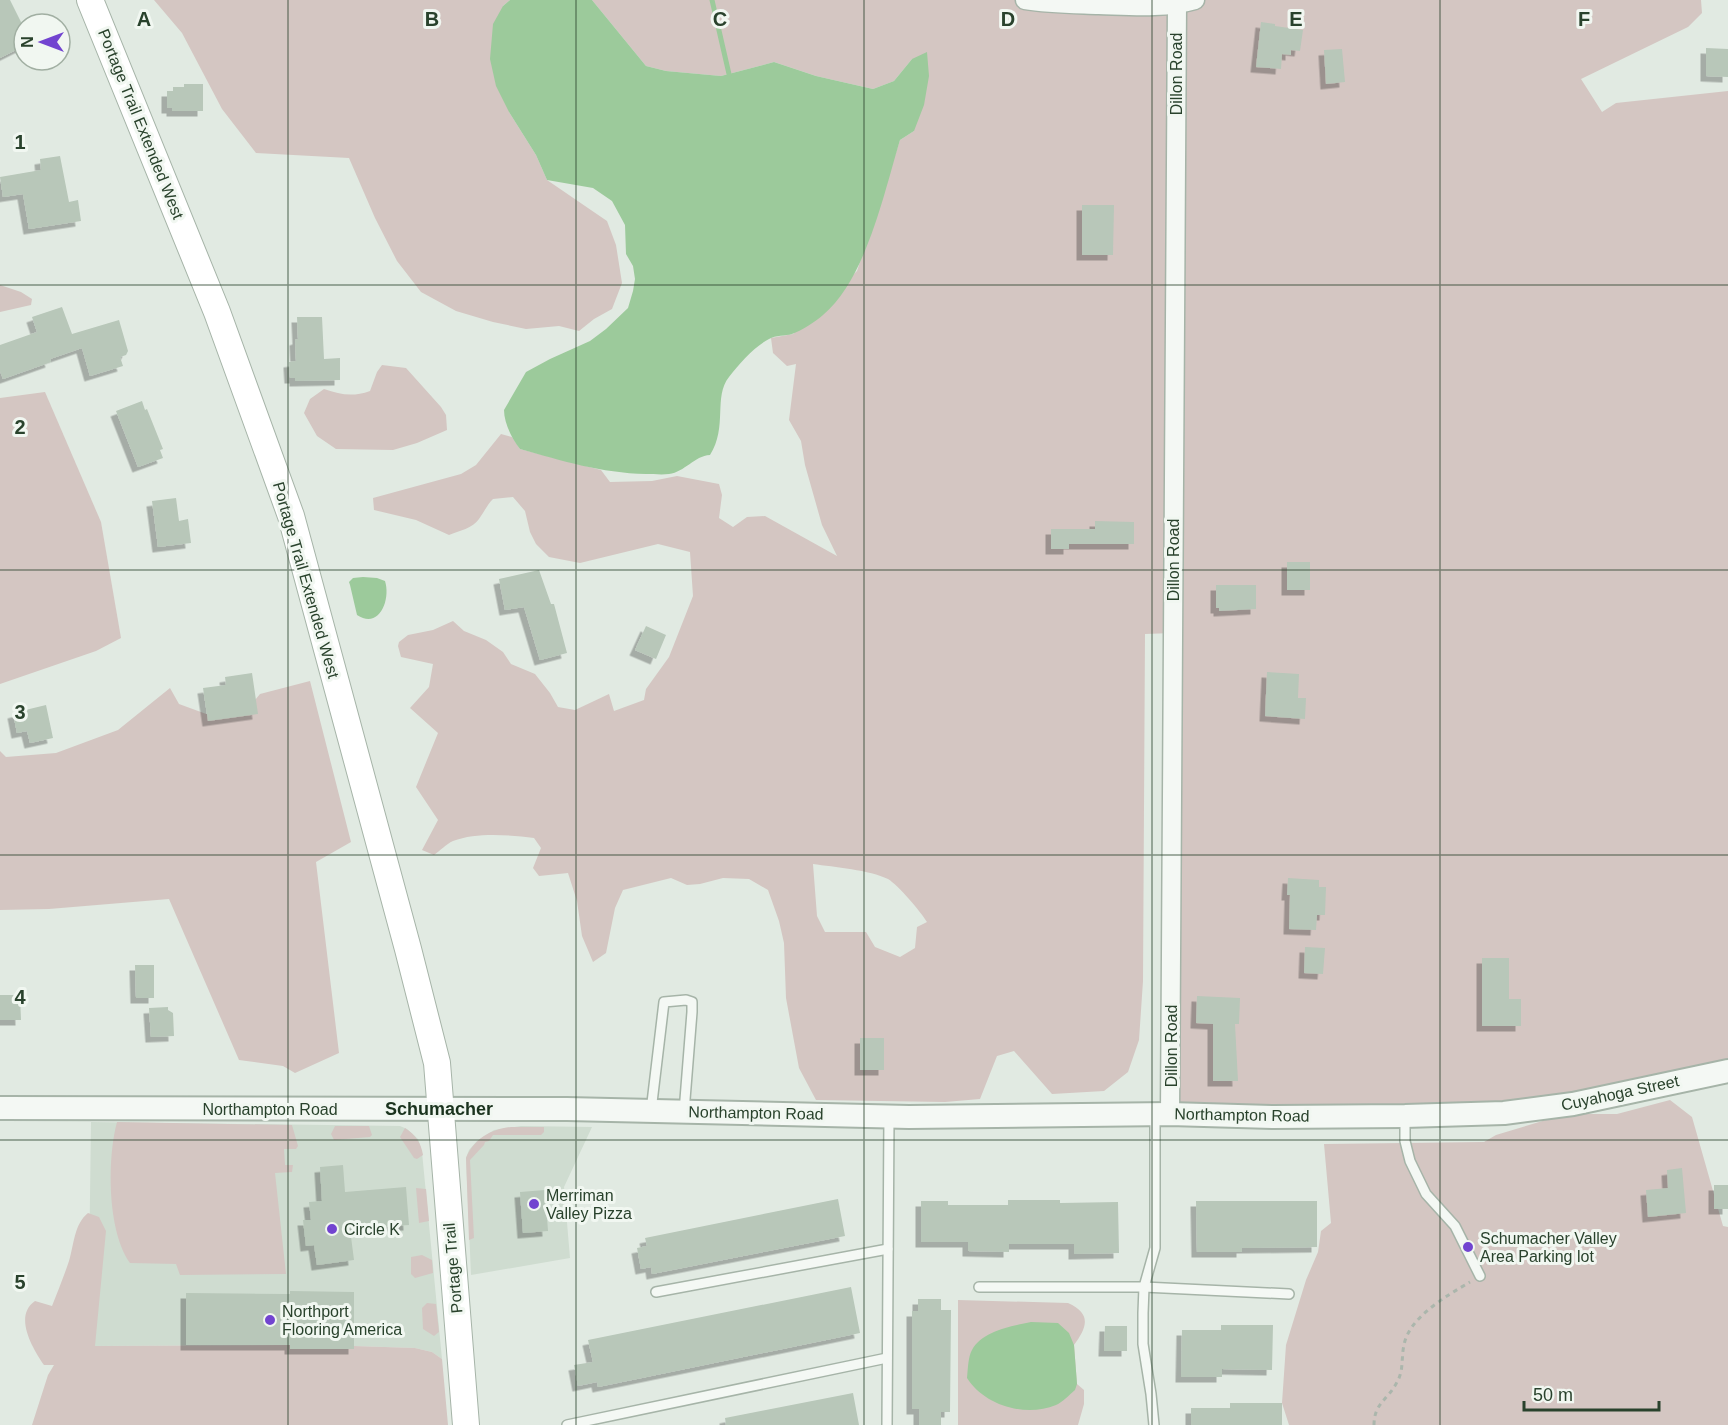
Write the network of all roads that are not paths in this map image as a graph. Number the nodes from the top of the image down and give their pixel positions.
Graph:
1 (90, 0) edge
2 (1025, 0) edge
3 (1195, 0) edge
4 (1177, 5) junction
5 (1728, 1071) edge
6 (0, 1108) edge
7 (440, 1111) junction
8 (651, 1111) junction
9 (684, 1112) junction
10 (1512, 1112) joint
11 (1162, 1114) junction
12 (889, 1116) junction
13 (1405, 1116) junction
14 (888, 1250) junction
15 (1479, 1276) road end
16 (980, 1287) dead end
17 (1144, 1287) junction
18 (656, 1292) dead end
19 (1289, 1294) dead end
20 (887, 1358) junction
21 (466, 1425) edge
22 (567, 1425) edge
23 (887, 1425) edge
24 (1154, 1425) edge

1 - 7 main road, Portage Trail Extended West
2 - 4 street
3 - 4 street
4 - 11 street, Dillon Road
5 - 10 street, Cuyahoga Street
6 - 7 street, Northampton Road
7 - 8 street, Northampton Road
7 - 21 main road, Portage Trail
8 - 9 street, Northampton Road
8 - 9 lane
9 - 12 street, Northampton Road
10 - 13 street, Northampton Road
11 - 12 street, Northampton Road
11 - 13 street, Northampton Road
11 - 17 lane
12 - 14 lane
13 - 15 lane
14 - 18 lane
14 - 20 lane
16 - 17 lane
17 - 19 lane
17 - 24 lane
20 - 22 lane
20 - 23 lane

